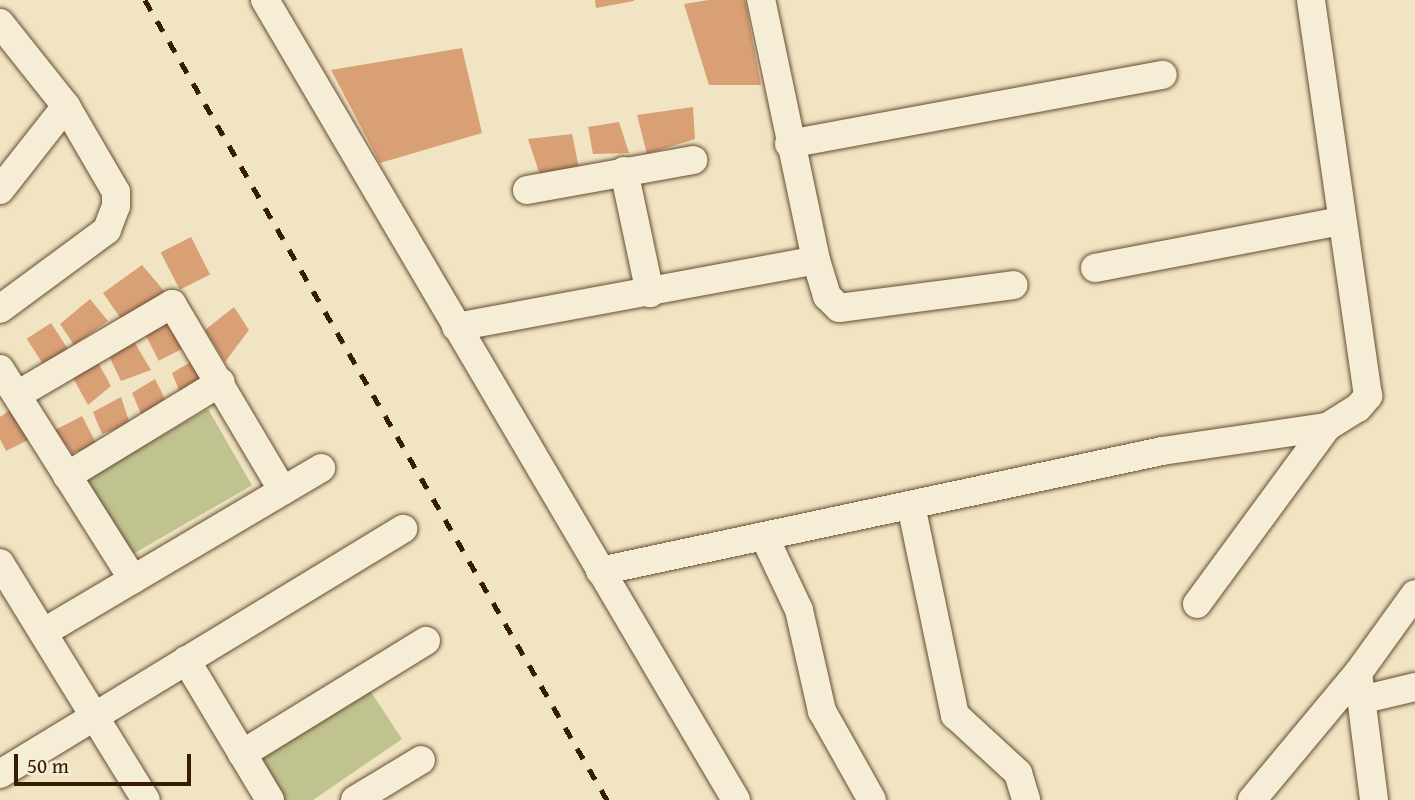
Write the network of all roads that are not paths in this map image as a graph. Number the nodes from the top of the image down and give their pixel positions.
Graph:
1 (265, 0) edge
2 (761, 0) edge
3 (1311, 0) edge
4 (0, 23) edge
5 (1163, 75) dead end
6 (66, 106) junction
7 (789, 144) junction
8 (693, 160) dead end
9 (624, 171) junction
10 (0, 190) edge
11 (527, 190) dead end
12 (1342, 221) junction
13 (816, 260) junction
14 (1095, 268) dead end
15 (1013, 285) dead end
16 (650, 293) junction
17 (0, 309) edge
18 (456, 327) junction
19 (0, 369) edge
20 (221, 382) junction
21 (17, 395) junction
22 (1327, 427) junction
23 (321, 468) dead end
24 (67, 475) junction
25 (283, 491) junction
26 (911, 505) junction
27 (403, 529) dead end
28 (764, 536) junction
29 (0, 563) edge
30 (600, 571) junction
31 (133, 579) junction
32 (1415, 594) edge
33 (1197, 604) dead end
34 (44, 632) junction
35 (426, 641) dead end
36 (186, 660) junction
37 (1362, 686) junction
38 (1415, 687) edge
39 (95, 716) junction
40 (243, 754) junction
41 (421, 760) dead end
42 (3, 765) edge
43 (146, 800) edge
44 (270, 800) edge
45 (355, 800) edge
46 (736, 800) edge
47 (872, 800) edge
48 (1026, 800) edge
49 (1252, 800) edge
50 (1374, 800) edge

1 - 18 street
2 - 7 street
3 - 12 street
4 - 6 street
5 - 7 street
6 - 10 street
6 - 17 street
7 - 13 street
8 - 9 street
9 - 11 street
9 - 16 street
12 - 14 street
12 - 22 street
13 - 15 street
13 - 16 street
16 - 18 street
18 - 30 street
19 - 21 street
20 - 21 street
20 - 24 street
20 - 25 street
21 - 24 street
22 - 26 street
22 - 33 street
23 - 25 street
24 - 31 street
25 - 31 street
26 - 28 street
26 - 48 street
27 - 36 street
28 - 30 street
28 - 47 street
29 - 34 street
30 - 46 street
31 - 34 street
32 - 37 street
34 - 39 street
35 - 40 street
36 - 39 street
36 - 40 street
37 - 38 street
37 - 49 street
37 - 50 street
39 - 42 street
39 - 43 street
40 - 44 street
41 - 45 street

